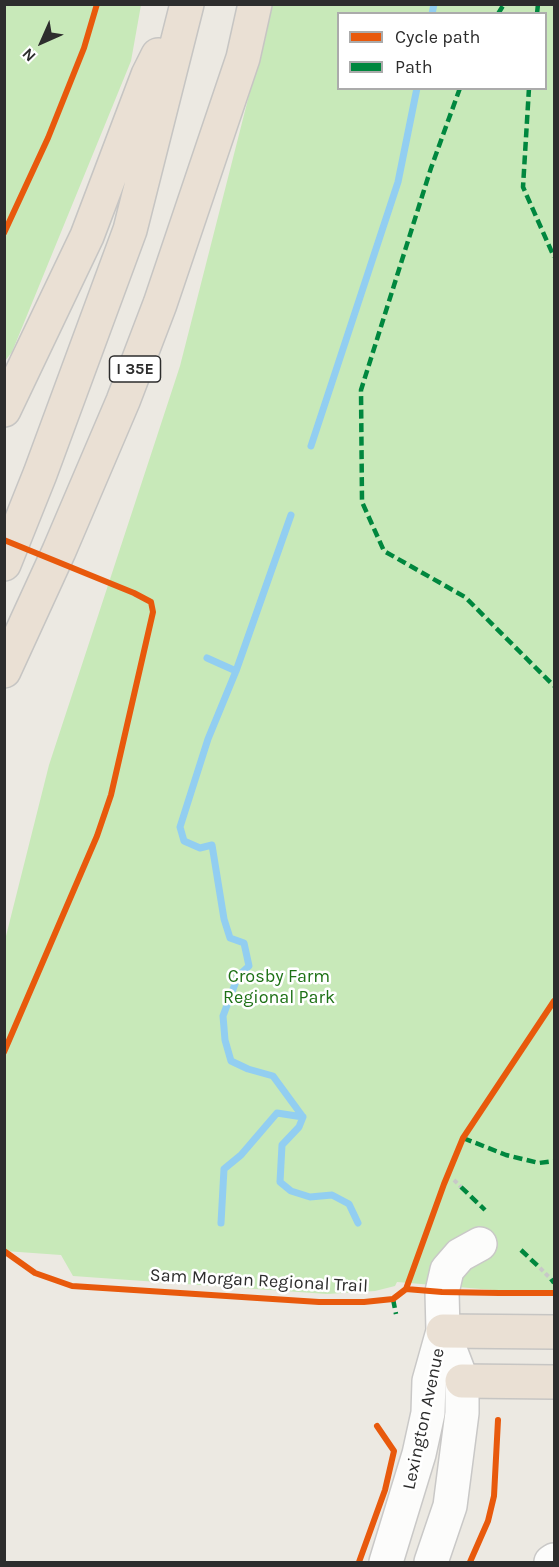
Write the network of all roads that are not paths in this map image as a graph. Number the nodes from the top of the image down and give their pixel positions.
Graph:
1 (182, 4) edge
2 (186, 4) edge
3 (255, 4) edge
4 (4, 411) edge
5 (4, 564) edge
6 (4, 671) edge
7 (480, 1244) dead end
8 (443, 1331) junction
9 (555, 1332) edge
10 (462, 1381) junction
11 (555, 1382) edge
12 (386, 1563) edge
13 (431, 1563) edge

1 - 4 highway
2 - 5 highway, I 35E
3 - 6 highway, I 35E
7 - 8 street
8 - 9 highway
8 - 10 street, Lexington Avenue
8 - 12 street, Lexington Avenue
10 - 11 highway
10 - 13 street, Lexington Avenue

